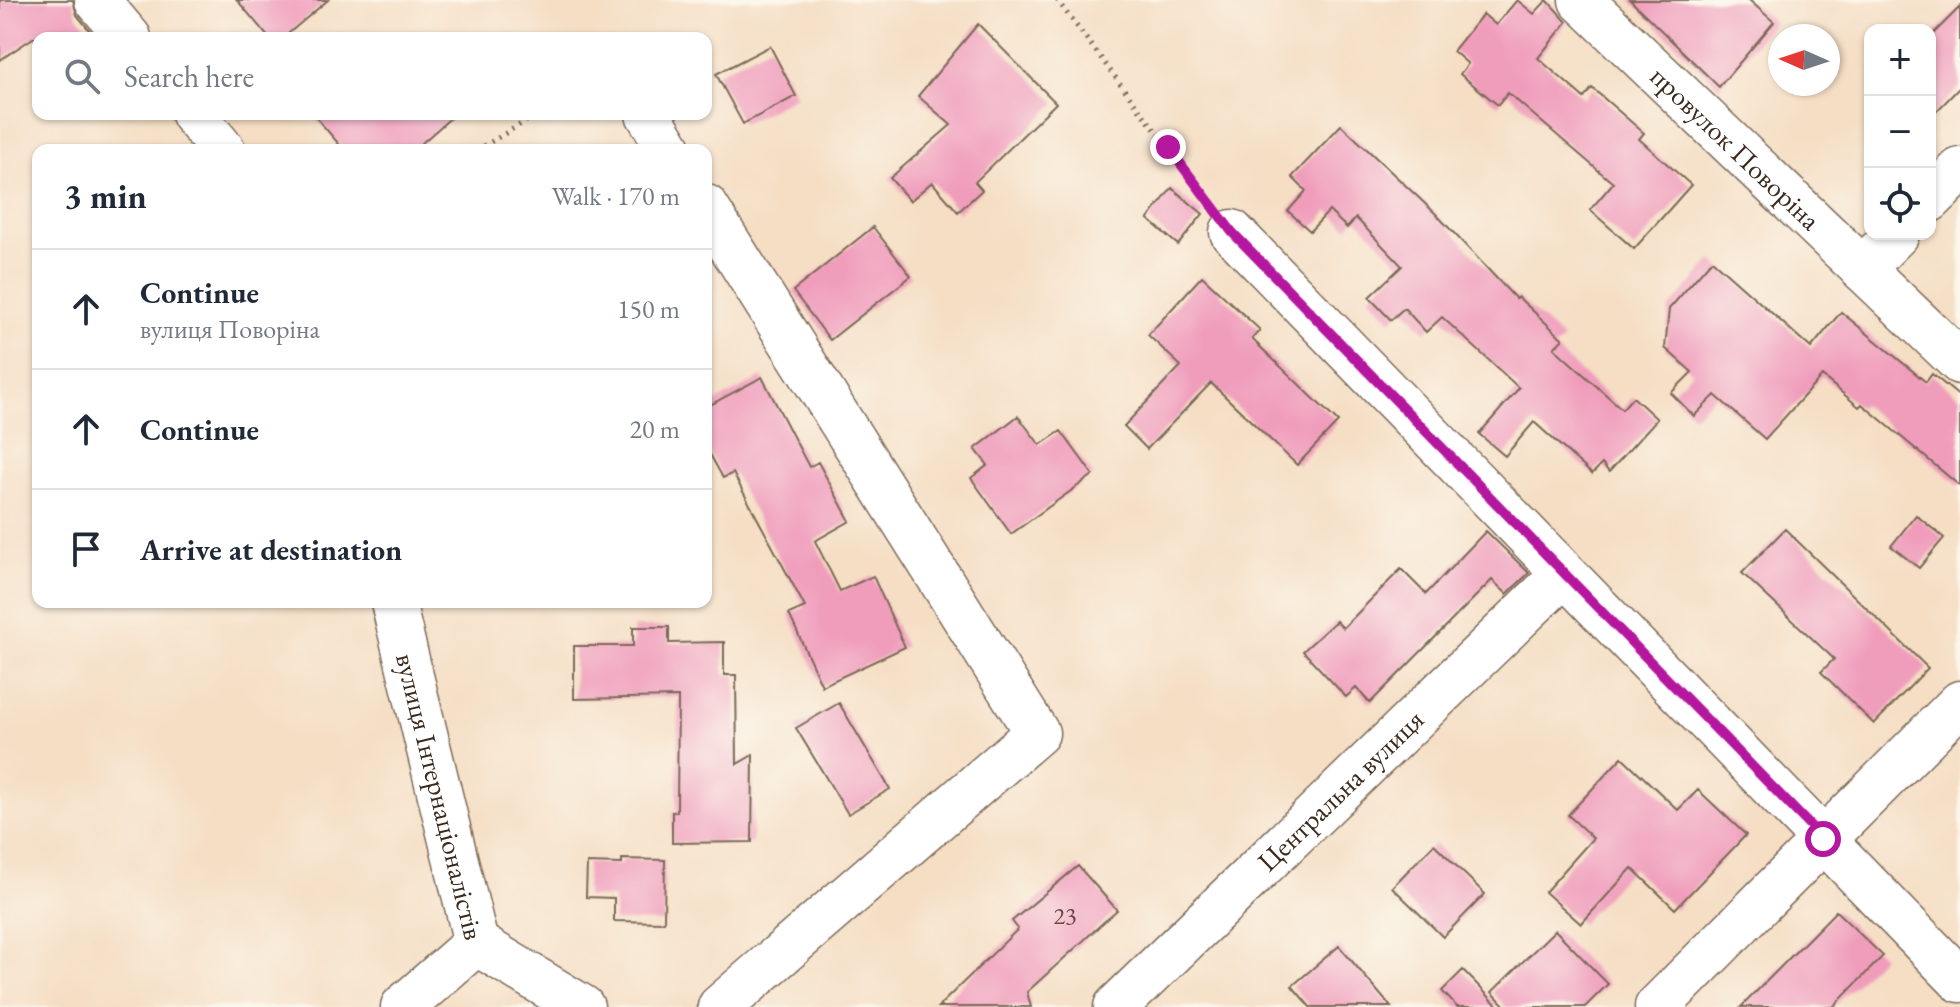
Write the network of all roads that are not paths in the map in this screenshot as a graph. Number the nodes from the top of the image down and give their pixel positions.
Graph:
1 (97, 0) edge
2 (1581, 0) edge
3 (124, 32) edge
4 (198, 120) edge
5 (652, 120) edge
6 (218, 144) edge
7 (666, 144) edge
8 (1960, 170) edge
9 (1936, 194) edge
10 (712, 217) edge
11 (1232, 232) road end
12 (1891, 240) edge
13 (1862, 269) junction
14 (1960, 362) edge
15 (1564, 574) junction
16 (394, 608) edge
17 (1960, 703) edge
18 (1823, 839) junction
19 (476, 943) junction
20 (1960, 980) edge
21 (403, 1007) edge
22 (582, 1007) edge
23 (720, 1007) edge
24 (1116, 1007) edge
25 (1657, 1007) edge

1 - 3 street
2 - 13 street, провулок Поворіна
4 - 6 street
5 - 7 street
8 - 9 street
10 - 23 street
11 - 15 street
12 - 13 street
13 - 14 street, провулок Поворіна
15 - 18 street
15 - 24 street, Центральна вулиця
16 - 19 street, вулиця Інтернаціоналістів
17 - 18 street
18 - 20 street
18 - 25 street
19 - 21 street, вулиця Інтернаціоналістів
19 - 22 street

